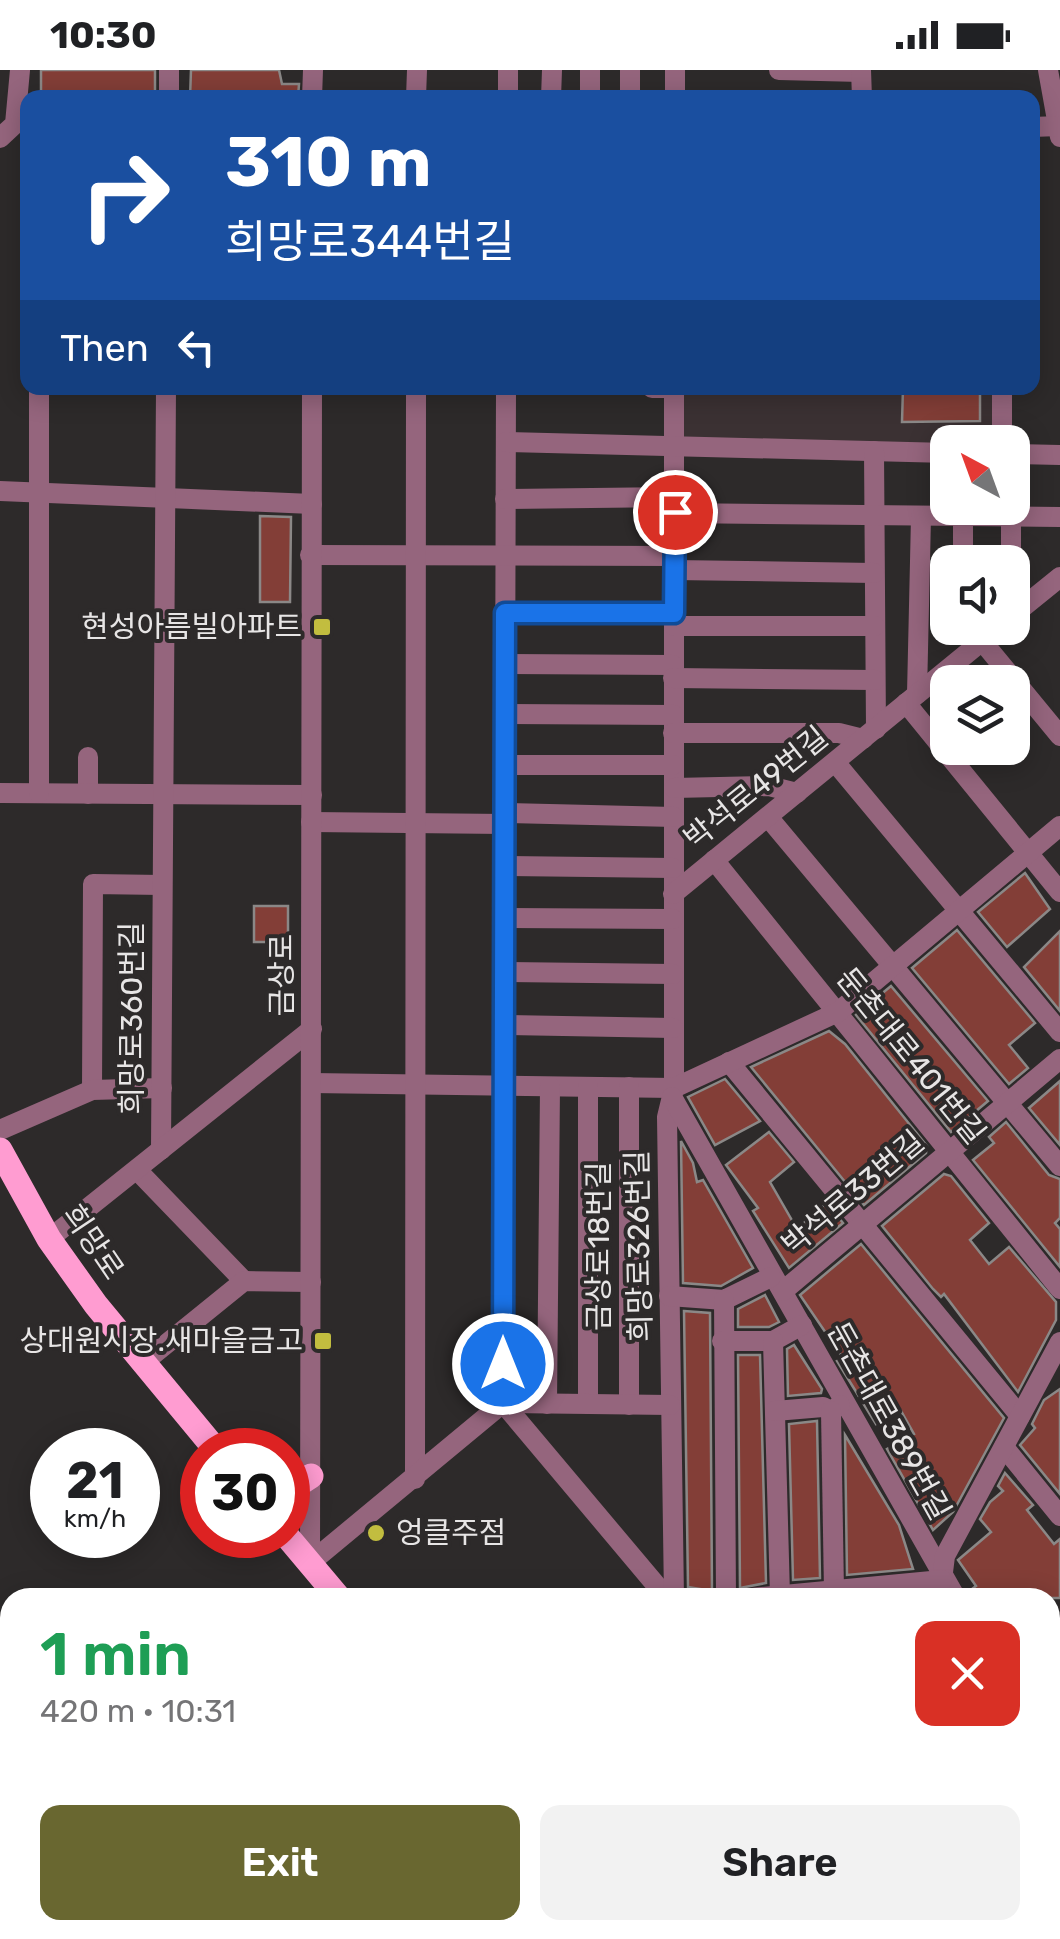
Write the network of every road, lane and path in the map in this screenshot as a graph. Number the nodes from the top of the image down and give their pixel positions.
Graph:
1 (20, 70) edge
2 (778, 70) edge
3 (861, 71) edge
4 (1053, 81) edge
5 (1059, 126) edge
6 (11, 127) edge
7 (1060, 137) edge
8 (40, 395) edge
9 (166, 395) edge
10 (312, 395) edge
11 (416, 395) edge
12 (506, 395) edge
13 (674, 395) edge
14 (1002, 395) edge
15 (1002, 425) edge
16 (506, 442) junction
17 (676, 444) junction
18 (874, 451) junction
19 (930, 453) edge
20 (1030, 455) edge
21 (1060, 456) edge
22 (0, 490) edge
23 (38, 492) junction
24 (166, 495) junction
25 (505, 498) junction
26 (312, 504) junction
27 (675, 505) junction
28 (930, 515) edge
29 (874, 516) junction
30 (921, 516) junction
31 (1030, 516) edge
32 (1060, 517) edge
33 (310, 555) junction
34 (505, 555) junction
35 (416, 556) junction
36 (674, 563) junction
37 (874, 573) junction
38 (1058, 581) edge
39 (1030, 602) edge
40 (505, 613) junction
41 (674, 620) junction
42 (875, 626) junction
43 (964, 645) edge
44 (976, 645) edge
45 (998, 645) edge
46 (964, 655) junction
47 (504, 664) junction
48 (674, 672) junction
49 (875, 680) junction
50 (911, 699) junction
51 (505, 714) junction
52 (674, 724) junction
53 (869, 734) junction
54 (1060, 736) edge
55 (88, 757) dead end
56 (835, 762) junction
57 (504, 764) junction
58 (673, 765) junction
59 (674, 788) junction
60 (0, 793) edge
61 (39, 793) junction
62 (797, 793) junction
63 (88, 794) junction
64 (162, 794) junction
65 (312, 795) junction
66 (674, 817) junction
67 (768, 817) junction
68 (505, 818) junction
69 (311, 822) junction
70 (416, 822) junction
71 (1060, 826) edge
72 (1028, 853) junction
73 (714, 860) junction
74 (504, 866) junction
75 (673, 868) junction
76 (162, 886) junction
77 (1060, 892) edge
78 (674, 894) junction
79 (959, 911) junction
80 (504, 918) junction
81 (673, 919) junction
82 (893, 966) junction
83 (504, 972) junction
84 (673, 974) junction
85 (838, 1012) junction
86 (505, 1025) junction
87 (673, 1028) junction
88 (312, 1029) junction
89 (1060, 1032) edge
90 (1060, 1060) edge
91 (729, 1062) junction
92 (312, 1082) junction
93 (417, 1085) junction
94 (504, 1086) junction
95 (550, 1087) junction
96 (588, 1087) junction
97 (162, 1088) junction
98 (629, 1088) junction
99 (92, 1090) junction
100 (673, 1092) junction
101 (1008, 1103) junction
102 (0, 1130) edge
103 (0, 1150) edge
104 (161, 1150) junction
105 (948, 1152) junction
106 (1060, 1166) edge
107 (138, 1170) junction
108 (862, 1225) junction
109 (49, 1239) junction
110 (244, 1281) junction
111 (312, 1282) junction
112 (777, 1284) junction
113 (1060, 1290) edge
114 (669, 1296) junction
115 (724, 1300) junction
116 (802, 1325) junction
117 (722, 1341) junction
118 (773, 1341) junction
119 (1060, 1342) edge
120 (144, 1362) junction
121 (503, 1404) junction
122 (547, 1404) junction
123 (588, 1404) junction
124 (629, 1405) junction
125 (670, 1405) junction
126 (838, 1407) junction
127 (775, 1410) junction
128 (1020, 1416) junction
129 (198, 1428) edge
130 (1004, 1447) junction
131 (310, 1476) edge
132 (415, 1479) junction
133 (1060, 1516) edge
134 (306, 1558) edge
135 (310, 1558) edge
136 (310, 1563) junction
137 (942, 1580) junction
138 (331, 1588) edge
139 (662, 1588) edge
140 (671, 1588) edge
141 (726, 1588) edge
142 (783, 1588) edge
143 (834, 1588) edge
144 (870, 1588) edge
145 (948, 1588) edge

1 - 6 street
2 - 3 street
4 - 5 street
5 - 7 street
8 - 23 street
9 - 24 street, 희망로360번길
10 - 26 street, 금상로
11 - 35 street
12 - 16 street
13 - 17 street, 희망로326번길
14 - 15 street
16 - 17 street
16 - 25 street
17 - 18 street
17 - 27 street, 희망로326번길
18 - 19 street
18 - 29 street, 박석로49번길
20 - 21 street
22 - 23 street
23 - 24 street
23 - 61 street
24 - 26 street
24 - 64 street, 희망로360번길
25 - 27 street
25 - 34 street
26 - 33 street, 금상로
27 - 29 street
27 - 36 street, 희망로326번길
28 - 30 street
29 - 30 street
29 - 37 street, 박석로49번길
30 - 50 street
31 - 32 street
33 - 35 street
33 - 65 street, 금상로
34 - 35 street
34 - 36 street
34 - 40 street
35 - 70 street
36 - 37 street
36 - 41 street, 희망로326번길
37 - 42 street, 박석로49번길
38 - 39 street
40 - 41 street
40 - 47 street
41 - 42 street
41 - 48 street, 희망로326번길
42 - 49 street, 박석로49번길
43 - 46 street
44 - 46 street, 박석로49번길
45 - 54 street
46 - 50 street, 박석로49번길
47 - 48 street
47 - 51 street
48 - 49 street
48 - 52 street, 희망로326번길
49 - 53 street, 박석로49번길
50 - 53 street, 박석로49번길
50 - 72 street
51 - 52 street
51 - 57 street
52 - 53 street
52 - 58 street, 희망로326번길
53 - 56 street, 박석로49번길
55 - 63 street
56 - 62 street, 박석로49번길
56 - 79 street
57 - 58 street
57 - 68 street
58 - 59 street, 희망로326번길
59 - 62 street
59 - 66 street, 희망로326번길
60 - 61 street
61 - 63 street
62 - 67 street, 박석로49번길
63 - 64 street
64 - 65 street
64 - 76 street, 희망로360번길
65 - 69 street, 금상로
66 - 68 street
66 - 75 street, 희망로326번길
67 - 73 street, 박석로49번길
67 - 82 street
68 - 70 street
68 - 74 street
69 - 70 street
69 - 88 street, 금상로
70 - 93 street
71 - 72 street
72 - 77 street
72 - 79 street
73 - 78 street, 박석로49번길
73 - 85 street, 둔촌대로401번길
74 - 75 street
74 - 80 street
75 - 78 street, 희망로326번길
76 - 97 street, 희망로360번길
76 - 99 street
78 - 81 street, 희망로326번길
79 - 82 street
79 - 89 street
80 - 81 street
80 - 83 street
81 - 84 street, 희망로326번길
82 - 85 street
82 - 101 street
83 - 84 street
83 - 86 street
84 - 87 street, 희망로326번길
85 - 91 street
85 - 105 street, 둔촌대로401번길
86 - 87 street
86 - 94 street
87 - 100 street, 희망로326번길
88 - 92 street, 금상로
88 - 104 street, 희망로360번길
90 - 101 street, 박석로33번길
91 - 100 street
91 - 108 street
92 - 93 street
92 - 111 street, 금상로
93 - 94 street
93 - 132 street
94 - 95 street
94 - 121 street
95 - 96 street
95 - 122 street, 금상로18번길
96 - 98 street
96 - 123 street, 금상로18번길
97 - 99 street
97 - 104 street, 희망로360번길
98 - 100 street
98 - 124 street, 금상로18번길
99 - 102 street
100 - 112 street, 둔촌대로389번길
100 - 114 street, 희망로326번길
101 - 105 street, 박석로33번길
101 - 106 street
103 - 109 main road, 희망로
104 - 107 street, 희망로360번길
105 - 108 street, 박석로33번길
105 - 113 street, 둔촌대로401번길
107 - 109 street, 희망로360번길
107 - 110 street
108 - 112 street, 박석로33번길
108 - 128 street
109 - 120 main road, 희망로
110 - 111 street
110 - 120 street
111 - 131 street, 금상로
112 - 115 street, 박석로33번길
112 - 116 street, 둔촌대로389번길
114 - 115 street
114 - 125 street, 희망로326번길
115 - 117 street
116 - 118 street
116 - 126 street, 둔촌대로389번길
117 - 118 street
117 - 141 street
118 - 127 street
119 - 128 street
120 - 129 main road, 희망로
121 - 122 street
121 - 132 street
121 - 139 street, 희망로326번길
122 - 123 street
123 - 124 street
124 - 125 street
125 - 140 street, 희망로326번길
126 - 127 street
126 - 137 street, 둔촌대로389번길
126 - 143 street
127 - 142 street
128 - 130 street
130 - 133 street
130 - 137 street
132 - 136 street
134 - 136 main road
135 - 136 street, 금상로
136 - 138 main road
137 - 144 street
137 - 145 street, 둔촌대로389번길

